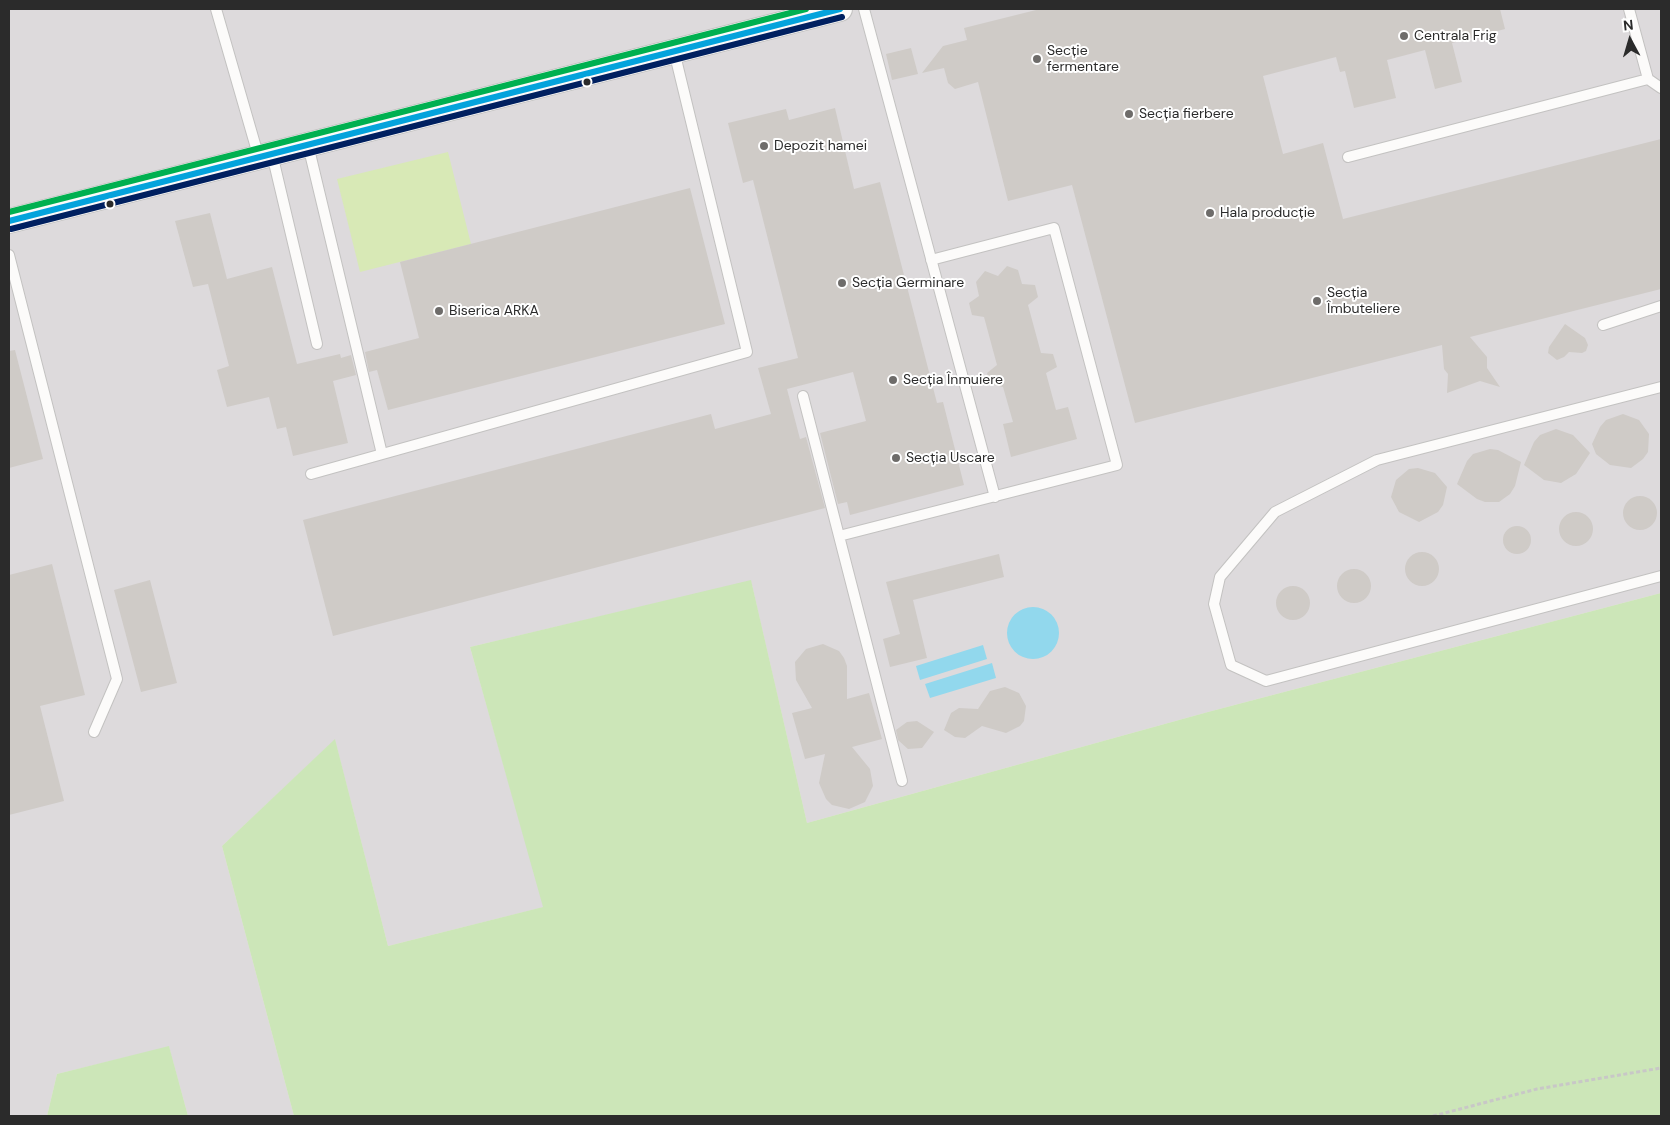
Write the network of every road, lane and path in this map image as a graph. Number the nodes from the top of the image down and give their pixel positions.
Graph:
1 (216, 9) edge
2 (840, 9) edge
3 (864, 9) edge
4 (1630, 9) edge
5 (674, 51) junction
6 (1648, 79) junction
7 (1661, 88) edge
8 (308, 145) junction
9 (265, 156) junction
10 (1348, 156) dead end
11 (9, 221) edge
12 (9, 255) edge
13 (931, 260) junction
14 (1661, 306) edge
15 (1602, 324) dead end
16 (317, 344) dead end
17 (1661, 387) edge
18 (803, 396) dead end
19 (382, 454) junction
20 (311, 474) dead end
21 (995, 497) junction
22 (839, 536) junction
23 (1661, 576) edge
24 (94, 732) dead end
25 (902, 781) dead end
26 (1661, 1068) edge
27 (1433, 1116) edge

1 - 9 lane
2 - 5 street
3 - 13 lane
4 - 6 lane
5 - 8 street
5 - 19 lane
6 - 7 lane
6 - 10 lane
8 - 9 street
8 - 19 lane
9 - 11 street
9 - 16 lane
12 - 24 lane
13 - 21 lane
13 - 21 lane
14 - 15 lane
17 - 23 lane
18 - 22 lane
19 - 20 lane
21 - 22 lane
22 - 25 lane
26 - 27 path

